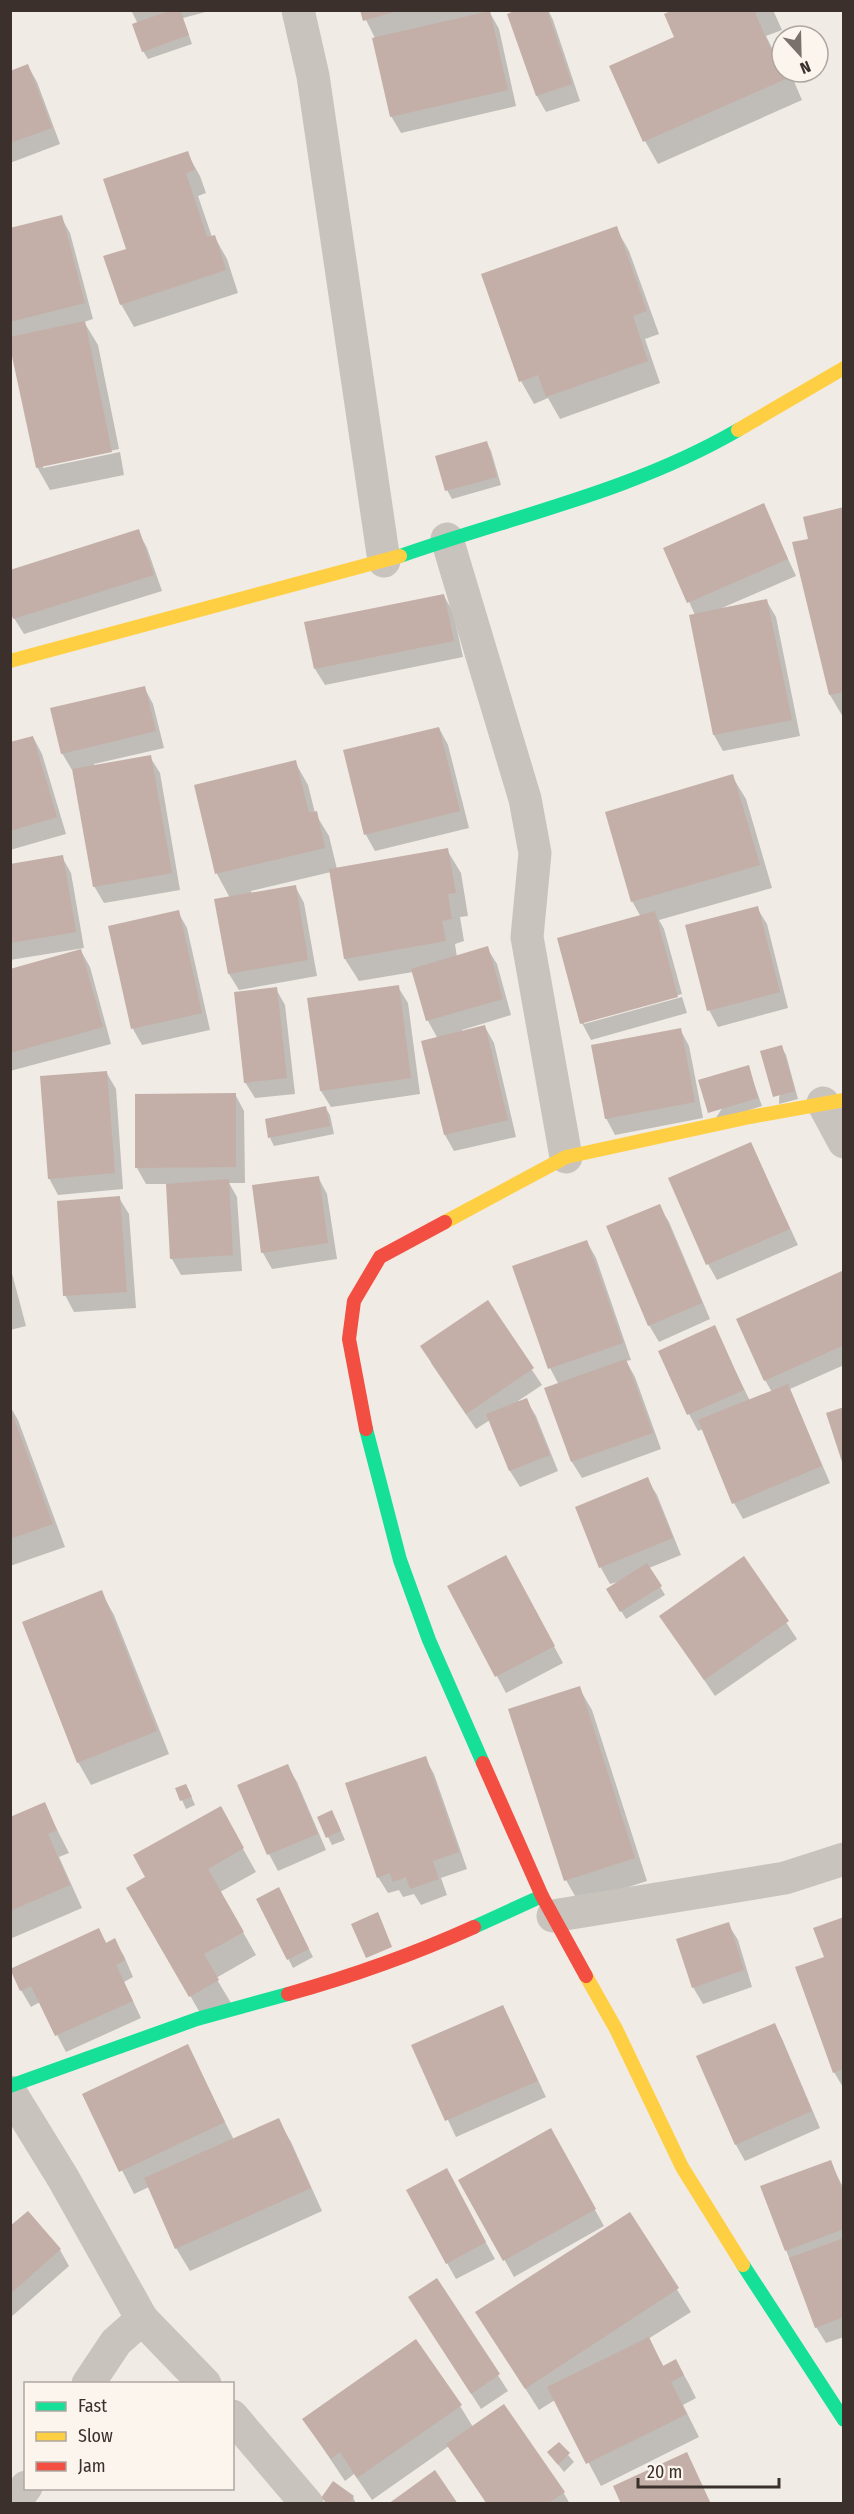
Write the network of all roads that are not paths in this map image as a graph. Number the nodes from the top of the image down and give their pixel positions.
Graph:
1 (298, 10) edge
2 (842, 372) edge
3 (447, 539) junction
4 (384, 561) junction
5 (10, 661) edge
6 (833, 1102) edge
7 (843, 1142) edge
8 (566, 1157) junction
9 (843, 1859) edge
10 (548, 1906) junction
11 (10, 2086) edge
12 (10, 2092) edge
13 (142, 2319) junction
14 (89, 2382) edge
15 (203, 2382) edge
16 (234, 2418) edge
17 (843, 2420) edge
18 (24, 2490) edge
19 (13, 2504) edge
20 (307, 2504) edge

1 - 4 street
2 - 3 street
3 - 4 street
3 - 8 street
4 - 5 street
6 - 7 street
6 - 8 street
8 - 10 street
9 - 10 street
10 - 11 street
10 - 17 street
12 - 13 street
13 - 14 street
13 - 15 street
16 - 20 street
18 - 19 street

